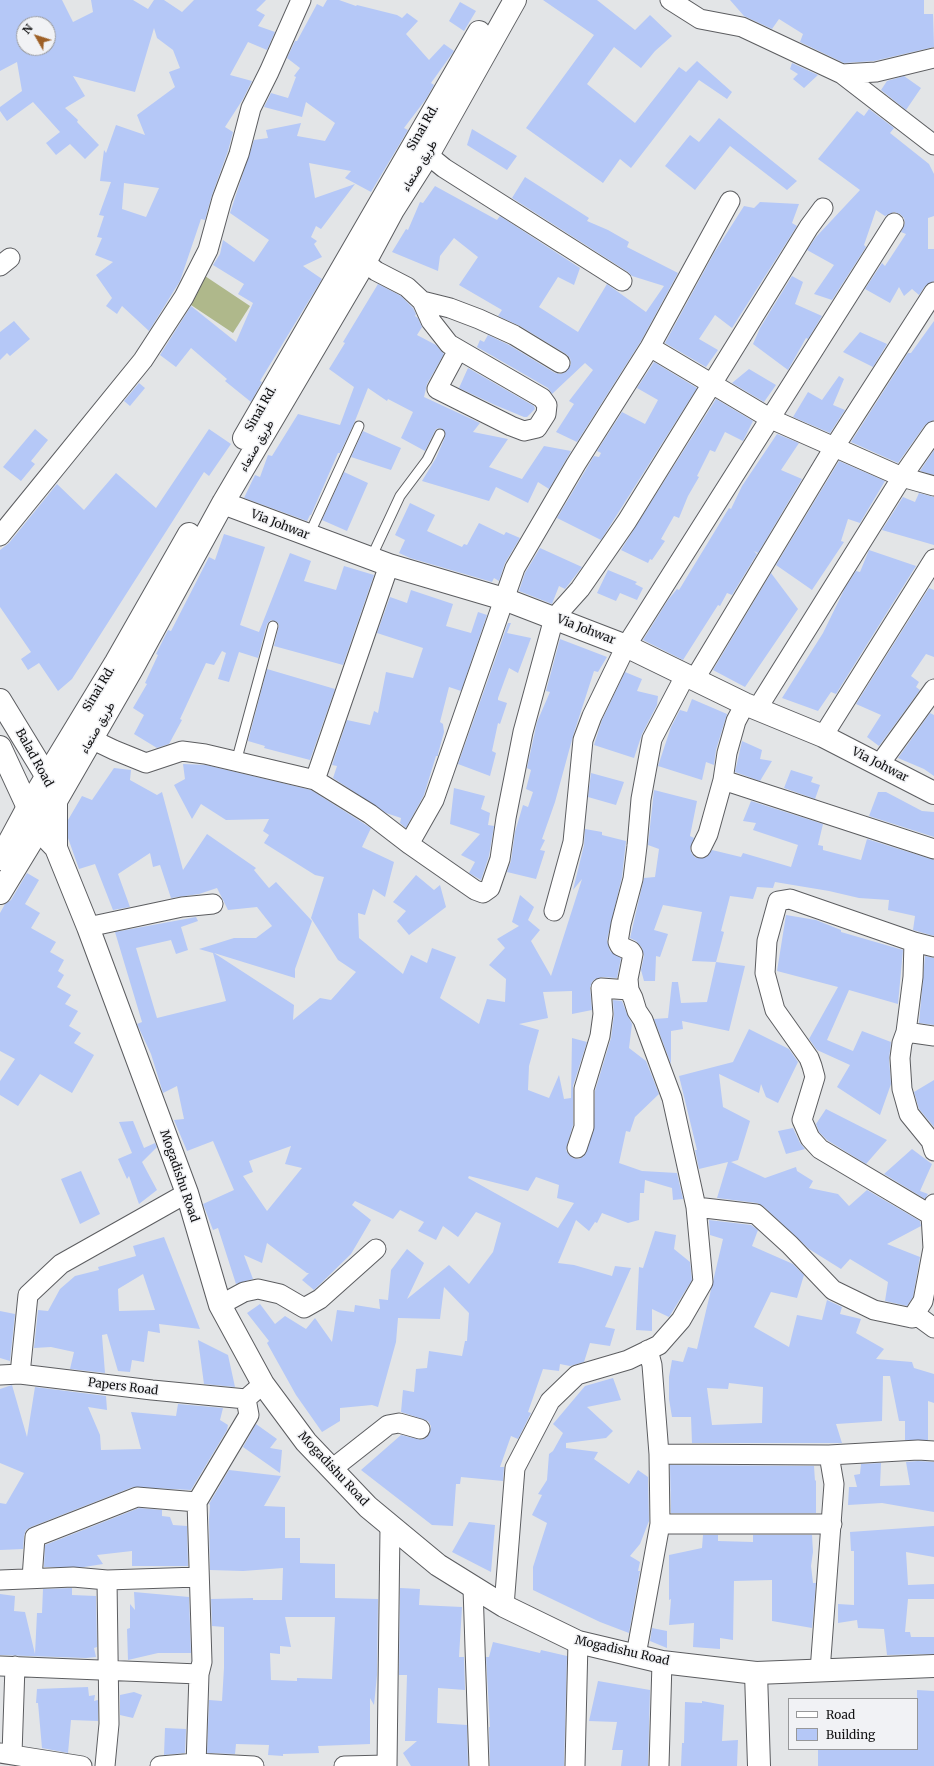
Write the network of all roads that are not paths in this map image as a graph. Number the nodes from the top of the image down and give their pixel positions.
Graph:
1 (301, 0) edge
2 (498, 0) edge
3 (515, 0) edge
4 (670, 0) edge
5 (934, 58) edge
6 (842, 74) junction
7 (934, 145) edge
8 (428, 155) junction
9 (730, 201) dead end
10 (823, 208) dead end
11 (894, 223) dead end
12 (376, 226) junction
13 (365, 262) junction
14 (622, 281) dead end
15 (934, 292) edge
16 (422, 301) junction
17 (650, 347) junction
18 (458, 350) junction
19 (560, 363) dead end
20 (712, 384) junction
21 (771, 420) junction
22 (359, 426) dead end
23 (934, 431) edge
24 (440, 434) dead end
25 (835, 446) junction
26 (902, 477) junction
27 (934, 486) edge
28 (223, 504) junction
29 (0, 536) edge
30 (308, 536) junction
31 (934, 559) edge
32 (380, 562) junction
33 (504, 599) junction
34 (554, 618) junction
35 (273, 626) dead end
36 (626, 646) junction
37 (124, 666) junction
38 (690, 678) junction
39 (934, 689) edge
40 (0, 700) edge
41 (751, 706) junction
42 (824, 736) junction
43 (91, 738) junction
44 (0, 747) edge
45 (236, 762) junction
46 (879, 765) junction
47 (47, 777) junction
48 (315, 780) junction
49 (723, 780) junction
50 (934, 793) edge
51 (56, 801) junction
52 (28, 807) junction
53 (38, 828) junction
54 (409, 844) junction
55 (56, 848) junction
56 (701, 848) dead end
57 (934, 849) edge
58 (0, 859) edge
59 (0, 893) edge
60 (212, 904) dead end
61 (554, 911) dead end
62 (88, 927) junction
63 (914, 942) junction
64 (934, 947) edge
65 (629, 990) junction
66 (906, 1032) junction
67 (934, 1036) edge
68 (577, 1148) dead end
69 (934, 1151) edge
70 (187, 1193) junction
71 (696, 1208) junction
72 (933, 1208) edge
73 (376, 1249) dead end
74 (220, 1305) junction
75 (912, 1318) junction
76 (934, 1328) edge
77 (648, 1350) junction
78 (20, 1374) junction
79 (0, 1375) edge
80 (263, 1384) junction
81 (246, 1399) junction
82 (420, 1429) dead end
83 (934, 1451) edge
84 (659, 1454) junction
85 (829, 1455) junction
86 (332, 1469) junction
87 (197, 1502) junction
88 (660, 1524) junction
89 (832, 1524) junction
90 (390, 1528) junction
91 (198, 1577) junction
92 (32, 1578) junction
93 (0, 1580) edge
94 (107, 1580) junction
95 (473, 1588) junction
96 (504, 1606) junction
97 (578, 1642) junction
98 (636, 1656) junction
99 (662, 1662) junction
100 (8, 1666) edge
101 (934, 1666) edge
102 (109, 1671) junction
103 (820, 1671) junction
104 (756, 1673) junction
105 (198, 1674) junction
106 (6, 1754) edge
107 (196, 1765) edge
108 (387, 1765) edge
109 (82, 1766) edge
110 (105, 1766) edge
111 (160, 1766) edge
112 (254, 1766) edge
113 (344, 1766) edge
114 (479, 1766) edge
115 (575, 1766) edge
116 (659, 1766) edge
117 (760, 1766) edge

1 - 29 street
2 - 12 main road, Sinai Rd.
3 - 8 main road, طريق صنعاء
4 - 6 street
5 - 6 street
6 - 7 street
8 - 12 main road, طريق صنعاء
8 - 14 street
9 - 17 street
10 - 20 street
11 - 21 street
12 - 13 main road, طريق صنعاء
12 - 37 main road, Sinai Rd.
13 - 16 street
13 - 28 main road, طريق صنعاء
15 - 25 street
16 - 18 street
16 - 19 street
17 - 20 street
17 - 33 street
18 - 18 street
20 - 21 street
20 - 34 street
21 - 25 street
21 - 36 street
22 - 30 lane
23 - 26 street
24 - 32 lane
25 - 26 street
25 - 38 street
26 - 27 street
26 - 41 street
28 - 30 main road, Via Johwar
28 - 37 main road, طريق صنعاء
30 - 32 main road, Via Johwar
31 - 42 street
32 - 33 main road, Via Johwar
32 - 48 street
33 - 34 main road, Via Johwar
33 - 54 street
34 - 36 main road, Via Johwar
34 - 54 street
35 - 45 lane
36 - 38 main road, Via Johwar
36 - 61 street
37 - 43 main road, طريق صنعاء
37 - 47 main road, Sinai Rd.
38 - 41 main road, Via Johwar
38 - 65 street
39 - 46 street
40 - 47 main road, Balad Road
41 - 42 main road, Via Johwar
41 - 49 street
42 - 46 main road, Via Johwar
43 - 45 street
43 - 51 main road, طريق صنعاء
44 - 52 main road, Balad Road
45 - 48 street
46 - 50 main road, Via Johwar
47 - 51 main road, Balad Road
47 - 52 main road, Sinai Rd.
48 - 54 street
49 - 56 street
49 - 57 street
51 - 53 main road, طريق صنعاء
51 - 55 main road, Balad Road
52 - 53 main road, Balad Road
52 - 58 main road, Sinai Rd.
53 - 55 main road, Balad Road
53 - 59 main road, طريق صنعاء
55 - 62 main road, Mogadishu Road
60 - 62 street
62 - 70 main road, Mogadishu Road
63 - 64 street
63 - 66 street
63 - 72 street
65 - 68 street
65 - 71 street
66 - 67 street
66 - 69 street
70 - 74 main road, Mogadishu Road
70 - 78 street
71 - 75 street
71 - 77 street
72 - 75 street
73 - 74 street
74 - 80 main road, Mogadishu Road
75 - 76 street
77 - 84 street
77 - 96 street
78 - 79 street, Papers Road
78 - 81 street, Papers Road
80 - 81 street
80 - 86 main road, Mogadishu Road
81 - 87 street
82 - 86 street
83 - 85 street
84 - 85 street
84 - 88 street
85 - 89 street
86 - 90 main road, Mogadishu Road
87 - 91 street
87 - 92 street
88 - 89 street
88 - 98 street
89 - 103 street
90 - 95 main road, Mogadishu Road
90 - 108 street
91 - 94 street
91 - 105 street
92 - 93 street
92 - 94 street
94 - 102 street
95 - 96 main road, Mogadishu Road
95 - 114 street
96 - 97 main road, Mogadishu Road
97 - 98 main road, Mogadishu Road
97 - 115 street
98 - 99 main road, Mogadishu Road
99 - 104 main road, Mogadishu Road
99 - 116 street
100 - 102 street
100 - 106 street
101 - 103 main road, Mogadishu Road
102 - 105 street
102 - 110 street
103 - 104 main road, Mogadishu Road
104 - 117 main road
105 - 107 street
106 - 109 street
107 - 111 street
107 - 112 street
108 - 113 street

